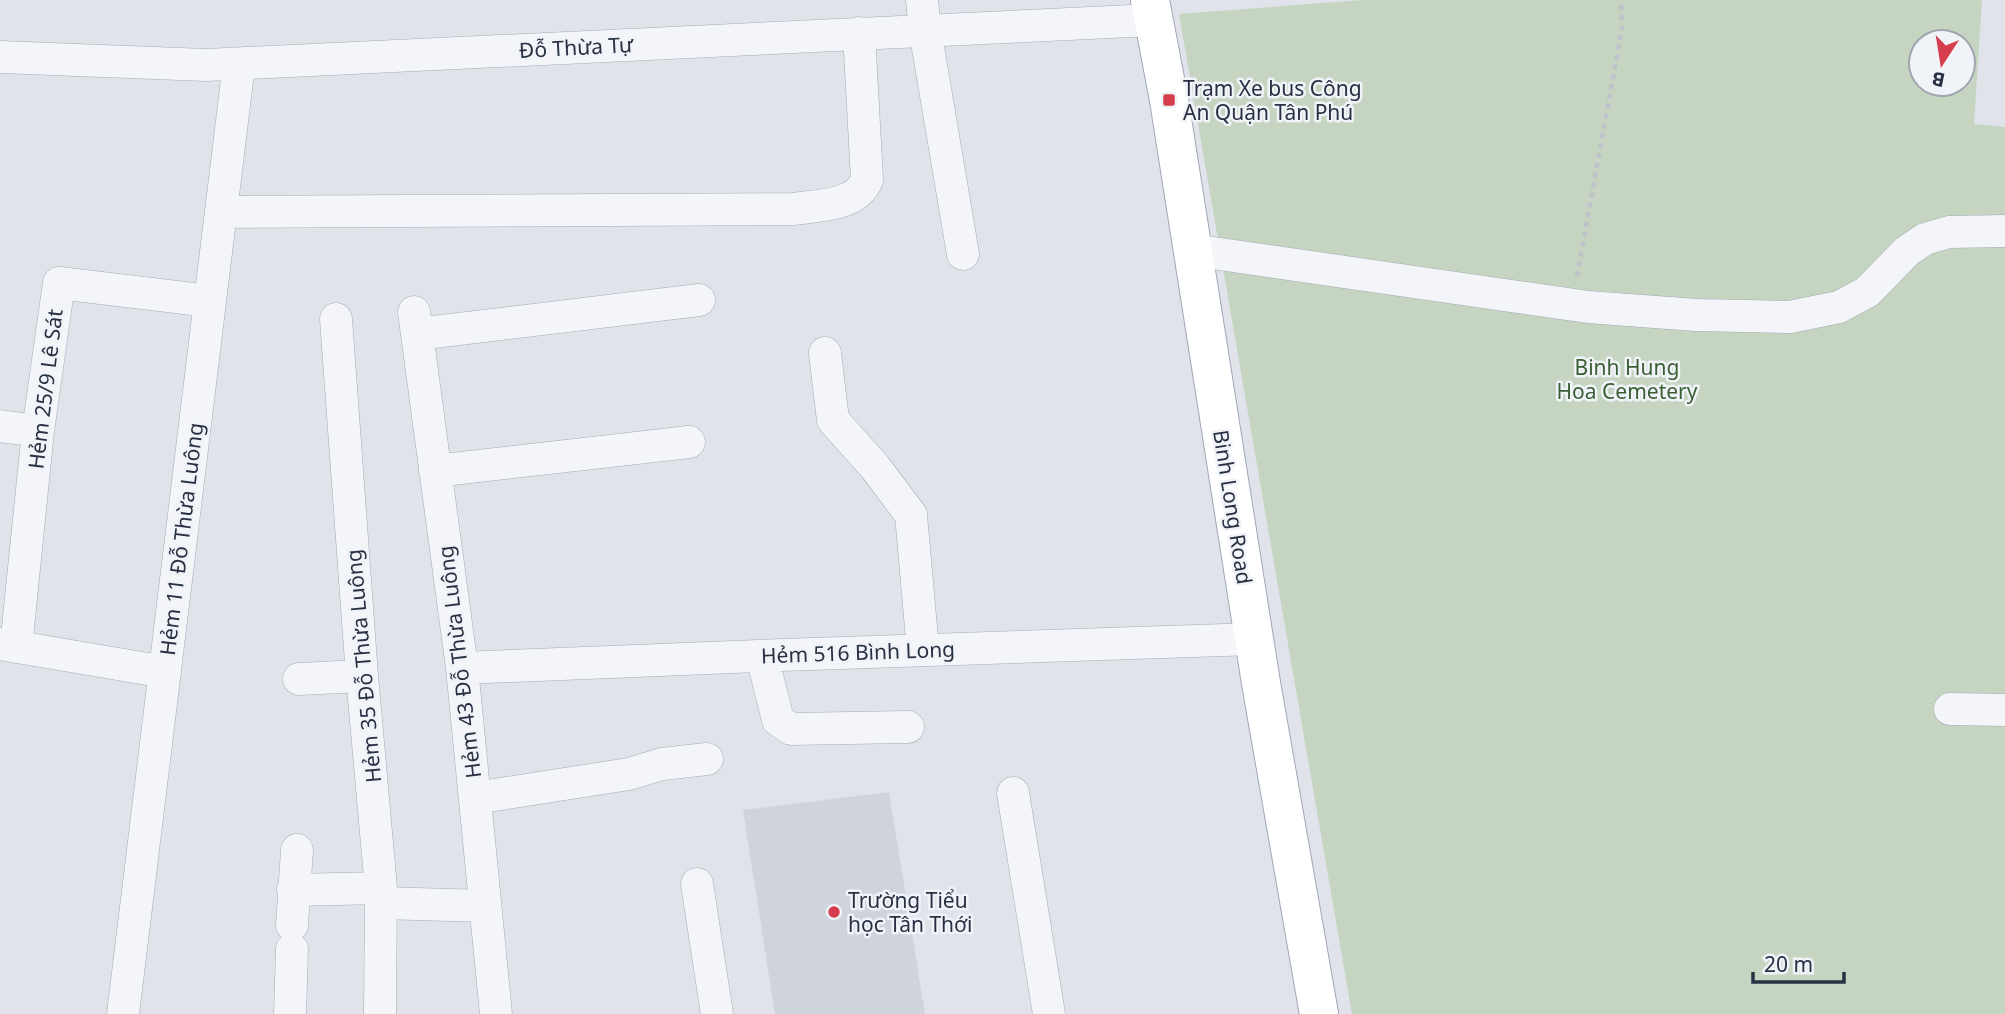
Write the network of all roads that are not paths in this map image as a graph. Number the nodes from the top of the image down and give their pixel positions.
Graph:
1 (1152, 10) edge
2 (924, 15) edge
3 (859, 33) junction
4 (0, 58) edge
5 (239, 64) junction
6 (221, 212) junction
7 (2005, 231) edge
8 (1192, 250) junction
9 (963, 254) dead end
10 (699, 300) dead end
11 (210, 301) junction
12 (336, 319) dead end
13 (825, 353) dead end
14 (0, 426) edge
15 (38, 431) junction
16 (690, 442) dead end
17 (435, 471) junction
18 (1254, 639) junction
19 (8, 645) edge
20 (923, 650) junction
21 (762, 656) junction
22 (462, 668) junction
23 (165, 672) junction
24 (362, 676) junction
25 (299, 680) dead end
26 (1950, 709) dead end
27 (2005, 710) edge
28 (908, 727) dead end
29 (707, 760) dead end
30 (1013, 793) dead end
31 (475, 798) junction
32 (297, 850) dead end
33 (697, 884) dead end
34 (293, 890) junction
35 (381, 895) junction
36 (485, 906) junction
37 (123, 1014) edge
38 (290, 1014) edge
39 (380, 1014) edge
40 (496, 1014) edge
41 (717, 1014) edge
42 (1049, 1014) edge
43 (1319, 1014) edge

1 - 2 street, Đỗ Thừa Tự
1 - 8 main road, Binh Long Road
2 - 3 street, Đỗ Thừa Tự
2 - 9 street
3 - 5 street, Đỗ Thừa Tự
3 - 6 street
4 - 5 street, Đỗ Thừa Tự
5 - 6 street, Hẻm 11 Đỗ Thừa Luông
6 - 11 street, Hẻm 11 Đỗ Thừa Luông
7 - 8 street
8 - 18 main road, Binh Long Road
10 - 17 street, Hẻm 43 Đỗ Thừa Luông
11 - 15 street, Hẻm 25/9 Lê Sát
11 - 23 street, Hẻm 11 Đỗ Thừa Luông
12 - 24 street, Hẻm 35 Đỗ Thừa Luông
13 - 20 street
14 - 15 street
15 - 19 street, Hẻm 25/9 Lê Sát
16 - 17 street
17 - 22 street, Hẻm 43 Đỗ Thừa Luông
18 - 20 street, Hẻm 516 Bình Long
18 - 43 main road, Binh Long Road
19 - 23 street
20 - 21 street, Hẻm 516 Bình Long
21 - 22 street, Hẻm 516 Bình Long
21 - 28 street
22 - 31 street, Hẻm 43 Đỗ Thừa Luông
23 - 37 street, Hẻm 11 Đỗ Thừa Luông
24 - 25 street
24 - 35 street, Hẻm 35 Đỗ Thừa Luông
26 - 27 street
29 - 31 street
30 - 42 street
31 - 36 street, Hẻm 43 Đỗ Thừa Luông
32 - 34 street
33 - 41 street
34 - 35 street
34 - 38 street
35 - 36 street
35 - 39 street, Hẻm 35 Đỗ Thừa Luông
36 - 40 street, Hẻm 43 Đỗ Thừa Luông

